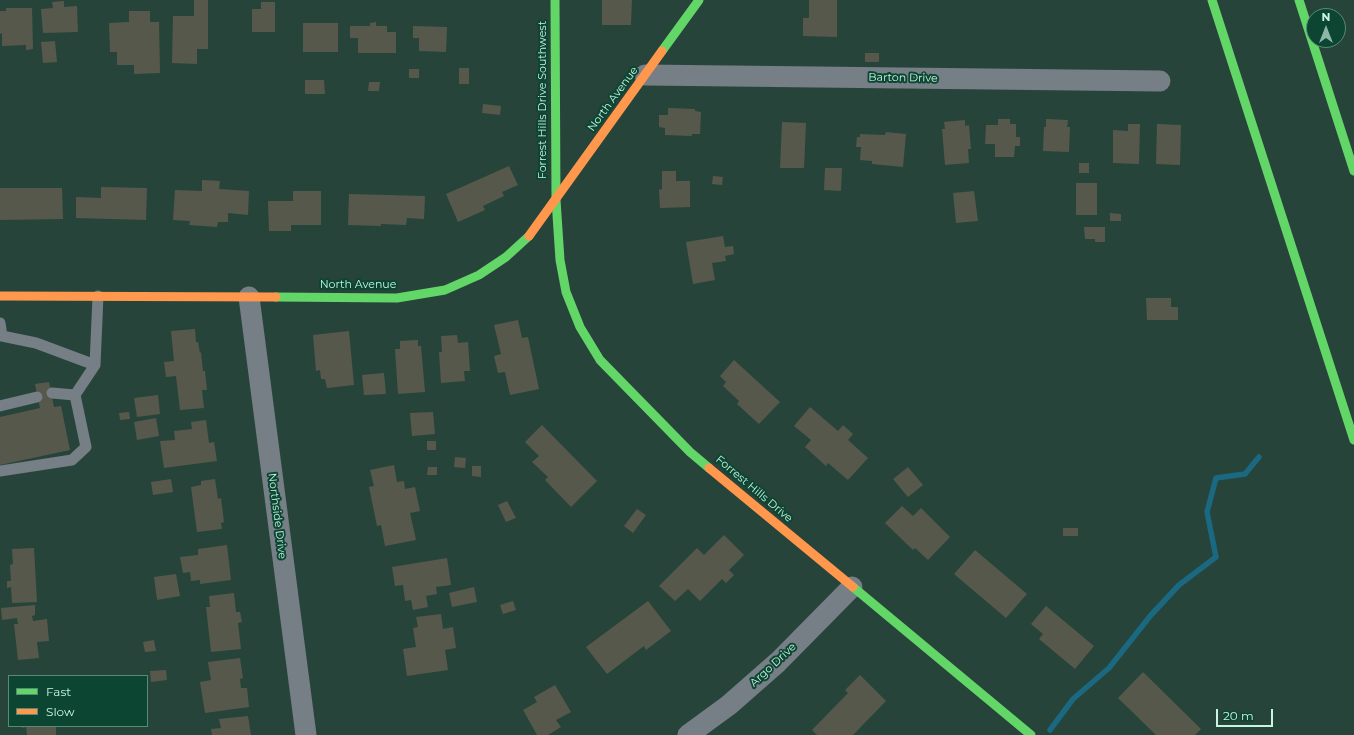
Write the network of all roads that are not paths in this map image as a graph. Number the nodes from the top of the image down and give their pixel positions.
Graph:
1 (555, 0) edge
2 (699, 0) edge
3 (1212, 0) edge
4 (1299, 0) edge
5 (645, 75) junction
6 (1160, 81) dead end
7 (1354, 171) edge
8 (556, 200) junction
9 (0, 296) edge
10 (98, 296) junction
11 (249, 297) junction
12 (0, 323) edge
13 (95, 365) junction
14 (52, 393) dead end
15 (76, 395) junction
16 (38, 397) dead end
17 (0, 406) edge
18 (1354, 440) edge
19 (0, 471) edge
20 (852, 587) junction
21 (306, 735) edge
22 (688, 735) edge
23 (1031, 735) edge

1 - 8 main road, Forrest Hills Drive Southwest
2 - 5 main road, North Avenue
3 - 18 main road
4 - 7 main road
5 - 6 street, Barton Drive
5 - 8 main road, North Avenue
8 - 11 main road, North Avenue
8 - 20 main road, Forrest Hills Drive
9 - 10 main road, North Avenue
10 - 11 main road, North Avenue
10 - 13 lane
11 - 21 street, Northside Drive
12 - 13 lane
13 - 15 lane
14 - 15 lane
15 - 19 lane
16 - 17 lane
20 - 22 street, Argo Drive
20 - 23 main road, Forrest Hills Drive

